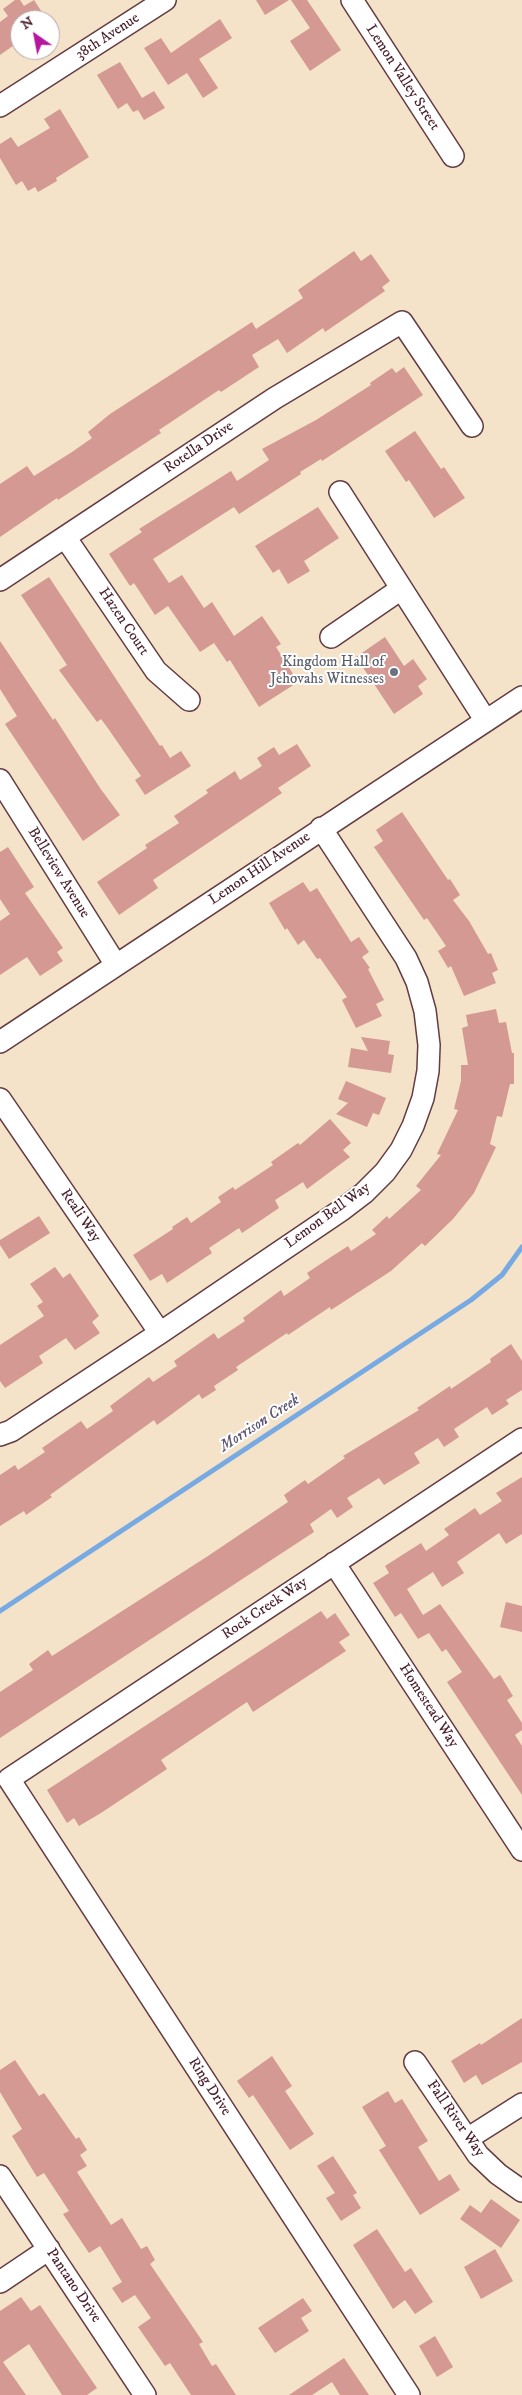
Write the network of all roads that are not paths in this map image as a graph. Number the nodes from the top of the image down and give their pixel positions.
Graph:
1 (165, 0) edge
2 (352, 0) edge
3 (0, 106) edge
4 (453, 156) dead end
5 (472, 426) dead end
6 (340, 492) dead end
7 (66, 537) junction
8 (0, 580) edge
9 (402, 589) junction
10 (331, 637) dead end
11 (522, 697) edge
12 (189, 700) dead end
13 (486, 721) junction
14 (3, 792) edge
15 (322, 828) junction
16 (116, 965) junction
17 (0, 1042) edge
18 (0, 1099) edge
19 (160, 1333) junction
20 (0, 1435) edge
21 (522, 1439) edge
22 (334, 1563) junction
23 (9, 1779) joint
24 (522, 1850) edge
25 (416, 2062) dead end
26 (522, 2104) edge
27 (466, 2139) junction
28 (0, 2176) edge
29 (522, 2191) edge
30 (48, 2249) junction
31 (0, 2282) edge
32 (145, 2395) edge
33 (409, 2395) edge

1 - 3 street, 38th Avenue
2 - 4 street, Lemon Valley Street
5 - 7 street, Rotella Drive
6 - 9 street
7 - 8 street, Rotella Drive
7 - 12 street, Hazen Court
9 - 10 street
9 - 13 street
11 - 13 street, Lemon Hill Avenue
13 - 15 street, Lemon Hill Avenue
14 - 16 street, Belleview Avenue
15 - 16 street, Lemon Hill Avenue
15 - 19 street, Lemon Bell Way
16 - 17 street, Lemon Hill Avenue
18 - 19 street, Reali Way
19 - 20 street, Lemon Bell Way
21 - 22 street, Rock Creek Way
22 - 23 street, Rock Creek Way
22 - 24 street, Homestead Way
23 - 33 street, Ring Drive
25 - 27 street, Fall River Way
26 - 27 street
27 - 29 street, Fall River Way
28 - 30 street, Pantano Drive
30 - 31 street
30 - 32 street, Pantano Drive

